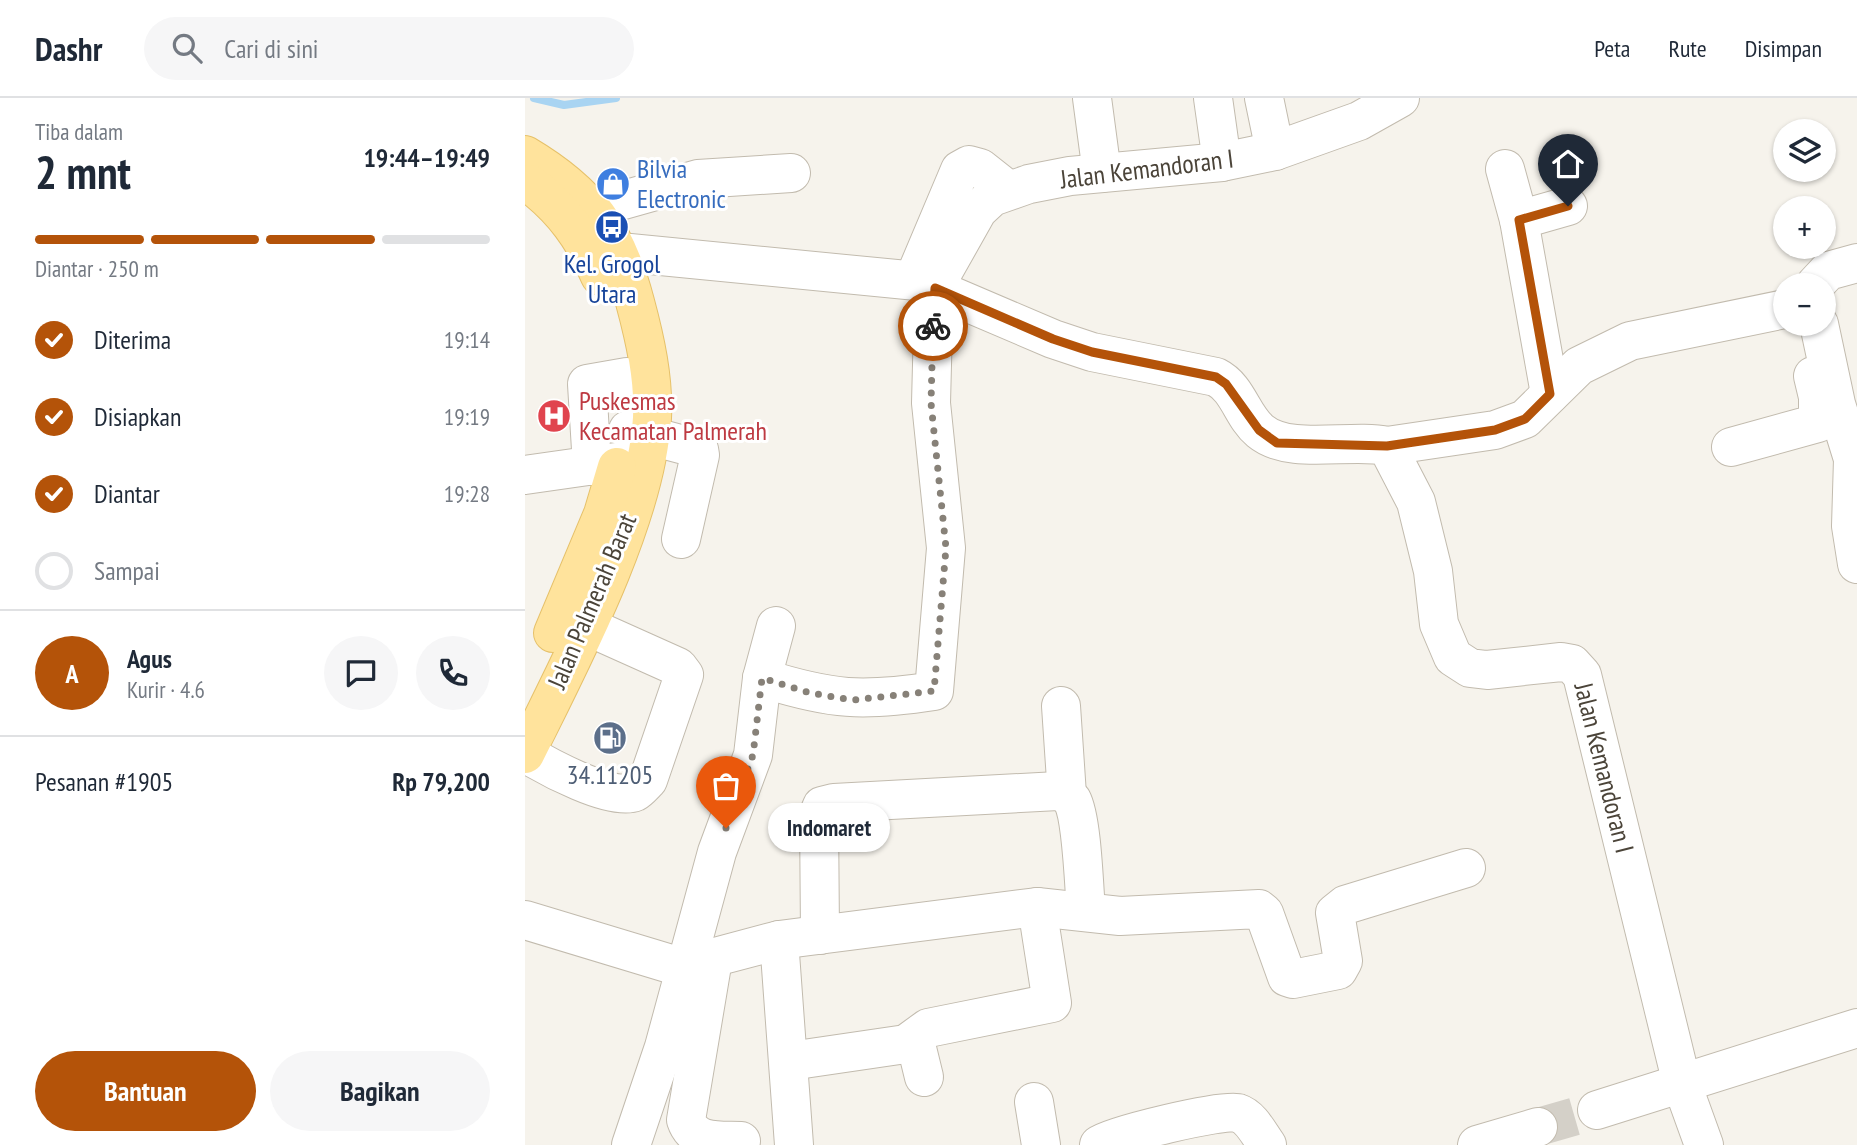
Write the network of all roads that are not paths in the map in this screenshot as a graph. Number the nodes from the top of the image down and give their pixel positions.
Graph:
1 (1092, 98) edge
2 (1213, 98) edge
3 (1264, 98) edge
4 (1401, 98) edge
5 (1275, 151) junction
6 (525, 155) edge
7 (1222, 162) junction
8 (1505, 169) dead end
9 (791, 173) dead end
10 (1102, 173) junction
11 (525, 181) edge
12 (1568, 206) dead end
13 (594, 208) junction
14 (1519, 220) junction
15 (603, 249) junction
16 (1857, 263) edge
17 (1826, 273) edge
18 (926, 284) junction
19 (1773, 311) edge
20 (1805, 336) edge
21 (1822, 336) edge
22 (627, 377) junction
23 (1550, 394) junction
24 (1387, 446) junction
25 (1731, 447) dead end
26 (627, 451) junction
27 (525, 475) edge
28 (681, 539) dead end
29 (1857, 564) edge
30 (573, 621) junction
31 (776, 626) dead end
32 (762, 678) junction
33 (531, 705) edge
34 (1061, 706) dead end
35 (525, 753) edge
36 (1067, 795) junction
37 (1466, 868) dead end
38 (1037, 907) junction
39 (1086, 911) junction
40 (525, 920) edge
41 (820, 935) junction
42 (779, 940) junction
43 (699, 962) junction
44 (1857, 1028) edge
45 (915, 1040) junction
46 (790, 1056) junction
47 (924, 1077) dead end
48 (1672, 1087) junction
49 (1034, 1102) dead end
50 (1597, 1110) tunnel mouth
51 (1530, 1135) tunnel mouth
52 (741, 1141) dead end
53 (631, 1145) edge
54 (794, 1145) edge
55 (1041, 1145) edge
56 (1099, 1145) edge
57 (1267, 1145) edge
58 (1478, 1145) edge
59 (1681, 1145) edge
60 (1704, 1145) edge

1 - 10 street
2 - 7 street
3 - 5 street
4 - 5 street, Jalan Kemandoran I
5 - 7 street, Jalan Kemandoran I
6 - 13 main road, Jalan Palmerah Barat
7 - 10 street, Jalan Kemandoran I
8 - 14 street
9 - 13 street
10 - 18 street, Jalan Kemandoran I
11 - 15 main road, Jalan Palmerah Barat
12 - 14 street
13 - 15 main road, Jalan Palmerah Barat
14 - 23 street
15 - 18 street
15 - 22 main road, Jalan Palmerah Barat
15 - 26 main road, Jalan Palmerah Barat
16 - 17 street
18 - 24 street
18 - 32 street
19 - 23 street
20 - 25 street
21 - 29 street
22 - 26 main road, Jalan Palmerah Barat
22 - 26 street
23 - 24 street
24 - 48 street, Jalan Kemandoran I
26 - 27 street
26 - 28 street
26 - 30 main road, Jalan Palmerah Barat
30 - 33 main road, Jalan Palmerah Barat
30 - 35 street
31 - 32 street
32 - 43 street
33 - 35 main road, Jalan Palmerah Barat
34 - 36 street
36 - 39 street
36 - 41 street
37 - 39 street
38 - 39 street
38 - 41 street
38 - 45 street
40 - 43 street
41 - 42 street
42 - 43 street
42 - 46 street
43 - 52 street
43 - 53 street
44 - 48 street
45 - 46 street
45 - 47 street
46 - 54 street
48 - 50 street
48 - 59 street
48 - 60 street
49 - 55 street
51 - 58 street
56 - 57 street

